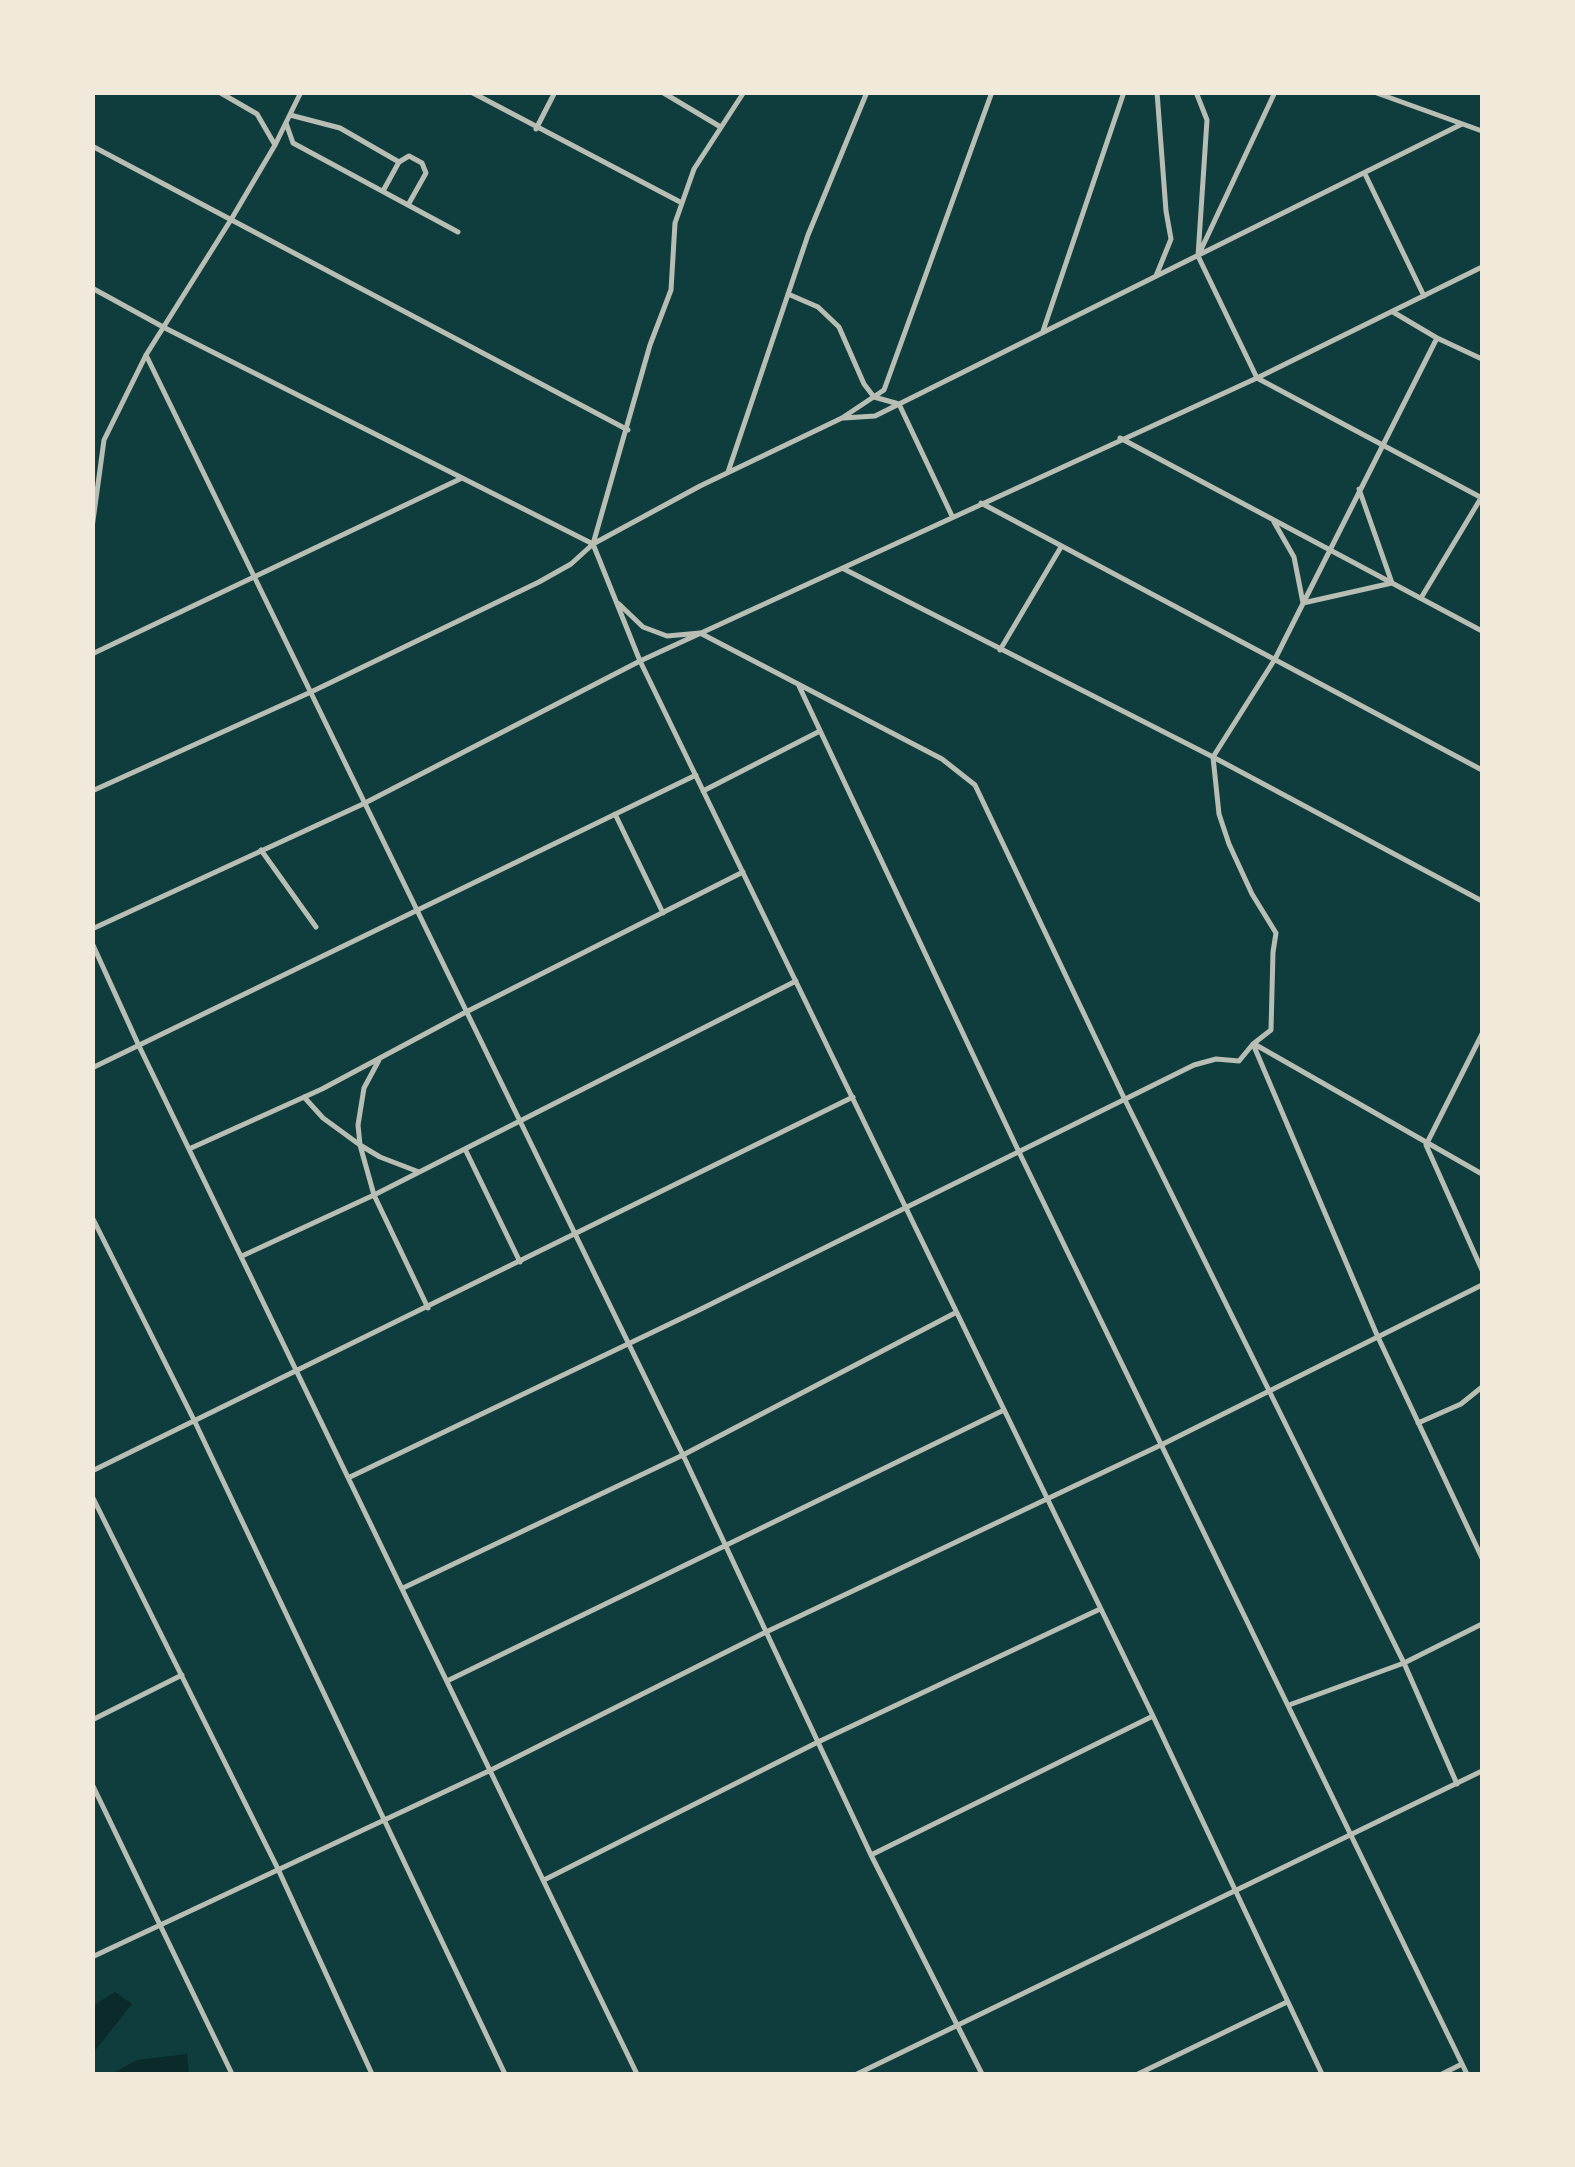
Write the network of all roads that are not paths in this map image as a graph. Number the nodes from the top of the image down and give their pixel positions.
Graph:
1 (219, 92) edge
2 (301, 92) edge
3 (470, 92) edge
4 (555, 92) edge
5 (662, 92) edge
6 (744, 92) edge
7 (867, 92) edge
8 (992, 92) edge
9 (1124, 92) edge
10 (1157, 92) edge
11 (1196, 92) edge
12 (1275, 92) edge
13 (1374, 92) edge
14 (1406, 92) edge
15 (1403, 102) junction
16 (290, 115) junction
17 (286, 123) junction
18 (1462, 124) junction
19 (719, 126) junction
20 (536, 129) junction
21 (1482, 131) edge
22 (275, 145) junction
23 (92, 146) edge
24 (398, 162) junction
25 (1365, 174) junction
26 (382, 191) junction
27 (682, 203) junction
28 (408, 205) junction
29 (232, 218) junction
30 (458, 232) dead end
31 (1198, 256) junction
32 (1482, 267) edge
33 (1156, 277) junction
34 (92, 288) edge
35 (788, 294) junction
36 (1424, 296) junction
37 (1393, 312) junction
38 (165, 328) junction
39 (1043, 333) junction
40 (1437, 338) junction
41 (146, 356) junction
42 (1482, 359) edge
43 (1257, 378) junction
44 (874, 397) junction
45 (900, 404) junction
46 (842, 418) junction
47 (628, 430) junction
48 (1120, 438) junction
49 (1382, 444) junction
50 (728, 472) junction
51 (461, 478) junction
52 (1359, 489) junction
53 (1482, 498) edge
54 (980, 503) junction
55 (952, 516) junction
56 (1272, 519) junction
57 (92, 528) edge
58 (593, 544) junction
59 (1061, 547) junction
60 (1329, 549) junction
61 (844, 569) junction
62 (255, 575) junction
63 (1392, 584) junction
64 (1420, 599) junction
65 (615, 600) junction
66 (1303, 603) junction
67 (1482, 632) edge
68 (700, 633) junction
69 (1000, 650) junction
70 (92, 654) edge
71 (1275, 660) junction
72 (640, 661) junction
73 (798, 686) junction
74 (311, 692) junction
75 (820, 731) junction
76 (1214, 758) junction
77 (1482, 770) edge
78 (696, 775) junction
79 (92, 791) edge
80 (703, 791) junction
81 (363, 804) junction
82 (615, 814) junction
83 (261, 850) junction
84 (743, 872) junction
85 (1482, 902) edge
86 (415, 910) junction
87 (663, 912) junction
88 (316, 927) dead end
89 (92, 930) edge
90 (92, 943) edge
91 (796, 981) junction
92 (466, 1012) junction
93 (1482, 1034) edge
94 (1253, 1044) junction
95 (139, 1046) junction
96 (381, 1058) junction
97 (92, 1068) edge
98 (304, 1097) junction
99 (853, 1097) junction
100 (1125, 1100) junction
101 (520, 1121) junction
102 (360, 1145) junction
103 (1426, 1145) junction
104 (190, 1149) junction
105 (464, 1149) junction
106 (1018, 1150) junction
107 (419, 1172) junction
108 (1482, 1174) edge
109 (374, 1195) junction
110 (904, 1208) junction
111 (92, 1217) edge
112 (576, 1235) junction
113 (242, 1256) junction
114 (520, 1262) junction
115 (1482, 1270) edge
116 (1482, 1285) edge
117 (428, 1308) junction
118 (955, 1313) junction
119 (1377, 1335) junction
120 (629, 1344) junction
121 (298, 1371) junction
122 (1482, 1388) edge
123 (1271, 1390) junction
124 (1004, 1410) junction
125 (194, 1420) junction
126 (1418, 1423) junction
127 (1163, 1444) junction
128 (683, 1455) junction
129 (92, 1471) edge
130 (350, 1477) junction
131 (92, 1496) edge
132 (1047, 1499) junction
133 (723, 1544) junction
134 (1482, 1558) edge
135 (402, 1588) junction
136 (1099, 1609) junction
137 (1482, 1624) edge
138 (764, 1632) junction
139 (1404, 1663) junction
140 (182, 1675) junction
141 (447, 1681) junction
142 (1290, 1706) junction
143 (1153, 1716) junction
144 (92, 1720) edge
145 (818, 1742) junction
146 (491, 1770) junction
147 (1482, 1771) edge
148 (92, 1784) edge
149 (1458, 1784) junction
150 (385, 1821) junction
151 (1350, 1834) junction
152 (870, 1854) junction
153 (278, 1869) junction
154 (544, 1880) junction
155 (1235, 1894) junction
156 (161, 1924) junction
157 (92, 1957) edge
158 (1287, 2002) junction
159 (958, 2026) junction
160 (1462, 2064) junction
161 (232, 2074) edge
162 (372, 2074) edge
163 (505, 2074) edge
164 (638, 2074) edge
165 (858, 2074) edge
166 (982, 2074) edge
167 (1138, 2074) edge
168 (1322, 2074) edge
169 (1442, 2074) edge
170 (1467, 2074) edge

1 - 22 street
2 - 16 street
3 - 20 street
4 - 20 street
5 - 19 street
6 - 19 street
7 - 35 street
8 - 44 street
9 - 39 street
10 - 33 street
11 - 31 street
12 - 31 street
13 - 15 street
14 - 15 street
15 - 18 street
16 - 17 street
16 - 24 street
17 - 22 street
17 - 26 street
18 - 21 street
18 - 25 street
19 - 27 street
20 - 27 street
22 - 29 street
23 - 29 street
24 - 26 street
24 - 28 street
25 - 31 street
25 - 36 street
26 - 28 street
27 - 47 street
28 - 30 street
29 - 38 street
29 - 47 street
31 - 33 street
31 - 43 street
32 - 36 street
33 - 39 street
34 - 38 street
35 - 44 street
35 - 50 street
36 - 37 street
37 - 40 street
37 - 43 street
38 - 41 street
38 - 51 street
39 - 45 street
40 - 42 street
40 - 49 street
41 - 57 street
41 - 62 street
43 - 48 street
43 - 49 street
44 - 45 street
44 - 46 street
45 - 46 street
45 - 55 street
46 - 50 street
47 - 58 street
48 - 54 street
48 - 56 street
49 - 52 street
49 - 53 street
50 - 58 street
51 - 58 street
51 - 62 street
52 - 60 street
52 - 63 street
53 - 64 street
54 - 55 street
54 - 59 street
55 - 61 street
56 - 60 street
56 - 66 street
58 - 65 street
58 - 74 street
59 - 69 street
59 - 71 street
60 - 63 street
60 - 66 street
61 - 68 street
61 - 69 street
62 - 70 street
62 - 74 street
63 - 64 street
63 - 66 street
64 - 67 street
65 - 68 street
65 - 72 street
66 - 71 street
68 - 72 street
68 - 73 street
69 - 76 street
71 - 76 street
71 - 77 street
72 - 78 street
72 - 81 street
73 - 75 street
73 - 100 street
74 - 79 street
74 - 81 street
75 - 80 street
75 - 106 street
76 - 85 street
76 - 94 street
78 - 80 street
78 - 82 street
80 - 84 street
81 - 83 street
81 - 86 street
82 - 86 street
82 - 87 street
83 - 88 street
83 - 89 street
84 - 87 street
84 - 91 street
86 - 92 street
86 - 95 street
87 - 92 street
90 - 95 street
91 - 99 street
91 - 101 street
92 - 96 street
92 - 101 street
93 - 103 street
94 - 100 street
94 - 103 street
94 - 119 street
95 - 97 street
95 - 104 street
96 - 98 street
96 - 102 street
98 - 102 street
98 - 104 street
99 - 110 street
99 - 112 street
100 - 106 street
100 - 123 street
101 - 105 street
101 - 112 street
102 - 107 street
102 - 109 street
103 - 108 street
103 - 115 street
104 - 113 street
105 - 107 street
105 - 114 street
106 - 110 street
106 - 127 street
107 - 109 street
109 - 113 street
109 - 117 street
110 - 118 street
110 - 120 street
111 - 125 street
112 - 114 street
112 - 120 street
113 - 121 street
114 - 117 street
116 - 119 street
117 - 121 street
118 - 124 street
118 - 128 street
119 - 123 street
119 - 126 street
120 - 128 street
120 - 130 street
121 - 125 street
121 - 130 street
122 - 126 street
123 - 127 street
123 - 139 street
124 - 132 street
124 - 133 street
125 - 129 street
125 - 150 street
126 - 134 street
127 - 132 street
127 - 142 street
128 - 133 street
128 - 135 street
130 - 135 street
131 - 140 street
132 - 136 street
132 - 138 street
133 - 138 street
133 - 141 street
135 - 141 street
136 - 143 street
136 - 145 street
137 - 139 street
138 - 145 street
138 - 146 street
139 - 142 street
139 - 149 street
140 - 144 street
140 - 153 street
141 - 146 street
142 - 151 street
143 - 152 street
143 - 155 street
145 - 152 street
145 - 154 street
146 - 150 street
146 - 154 street
147 - 149 street
148 - 156 street
149 - 151 street
150 - 153 street
150 - 163 street
151 - 155 street
151 - 160 street
152 - 159 street
153 - 156 street
153 - 162 street
154 - 164 street
155 - 158 street
155 - 159 street
156 - 157 street
156 - 161 street
158 - 167 street
158 - 168 street
159 - 165 street
159 - 166 street
160 - 169 street
160 - 170 street

